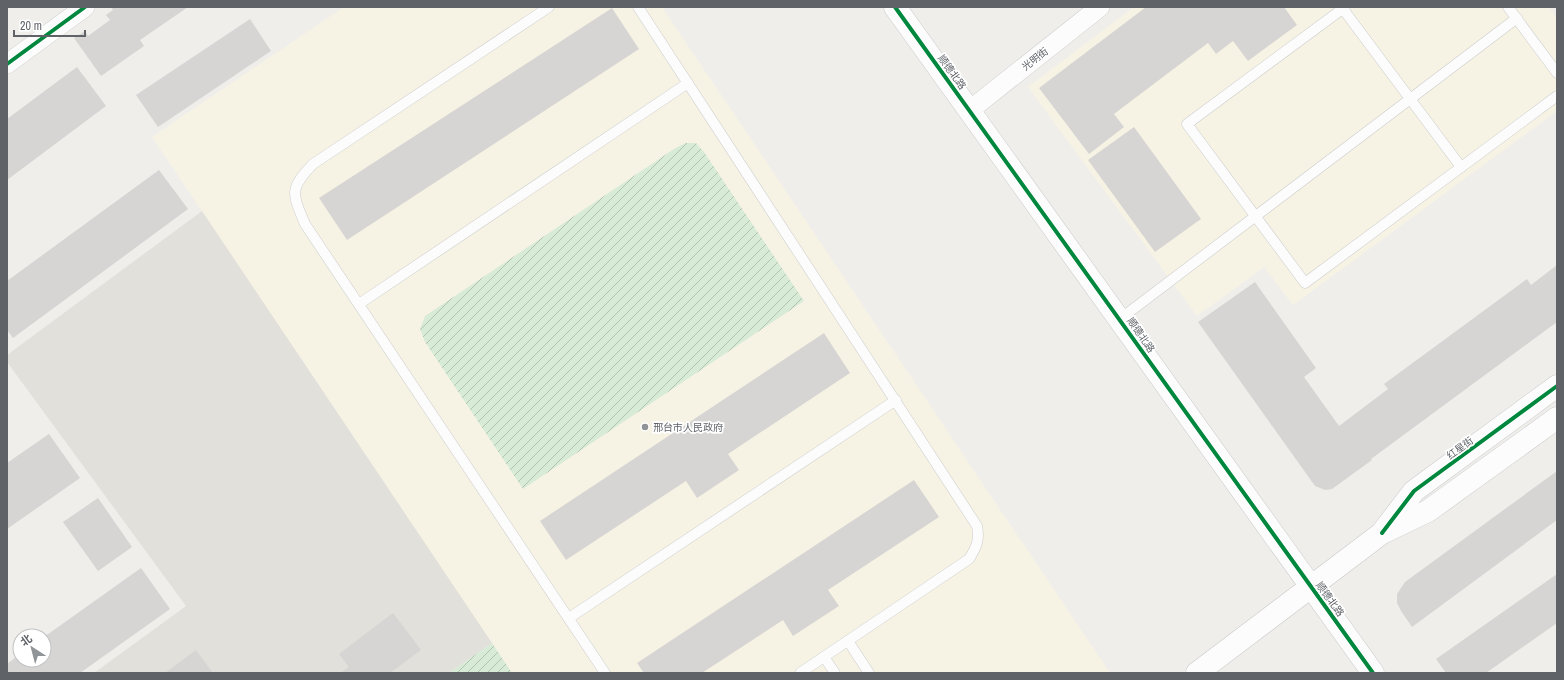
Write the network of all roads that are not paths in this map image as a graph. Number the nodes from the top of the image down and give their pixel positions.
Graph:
1 (85, 7) edge
2 (549, 7) edge
3 (638, 7) edge
4 (896, 7) edge
5 (1100, 7) edge
6 (1508, 7) edge
7 (1344, 8) edge
8 (1517, 18) junction
9 (7, 64) edge
10 (1557, 73) edge
11 (688, 83) junction
12 (1557, 96) edge
13 (1410, 99) junction
14 (970, 110) junction
15 (1461, 167) junction
16 (1256, 216) junction
17 (359, 304) junction
18 (1120, 319) junction
19 (1557, 386) edge
20 (896, 400) junction
21 (1557, 418) edge
22 (1382, 533) junction
23 (1311, 587) junction
24 (569, 618) junction
25 (848, 641) junction
26 (824, 657) junction
27 (606, 673) edge
28 (800, 673) edge
29 (835, 673) edge
30 (869, 673) edge
31 (1197, 673) edge
32 (1373, 673) edge

1 - 9 street
2 - 17 lane
3 - 11 lane
4 - 14 street, 顺德北路
5 - 14 street, 光明街
6 - 8 lane
7 - 13 lane
7 - 16 lane
8 - 10 lane
8 - 13 lane
11 - 17 lane
11 - 20 lane
12 - 15 lane
13 - 15 lane
13 - 16 lane
14 - 18 street, 顺德北路
15 - 16 lane
16 - 18 lane
17 - 24 lane
18 - 23 street, 顺德北路
19 - 22 street, 红星街
20 - 24 lane
20 - 25 lane
21 - 22 street, 红星街
22 - 23 street, 红星街
23 - 31 street, 红星街
23 - 32 street, 顺德北路
24 - 27 lane
25 - 26 lane
25 - 30 lane
26 - 28 lane
26 - 29 lane

